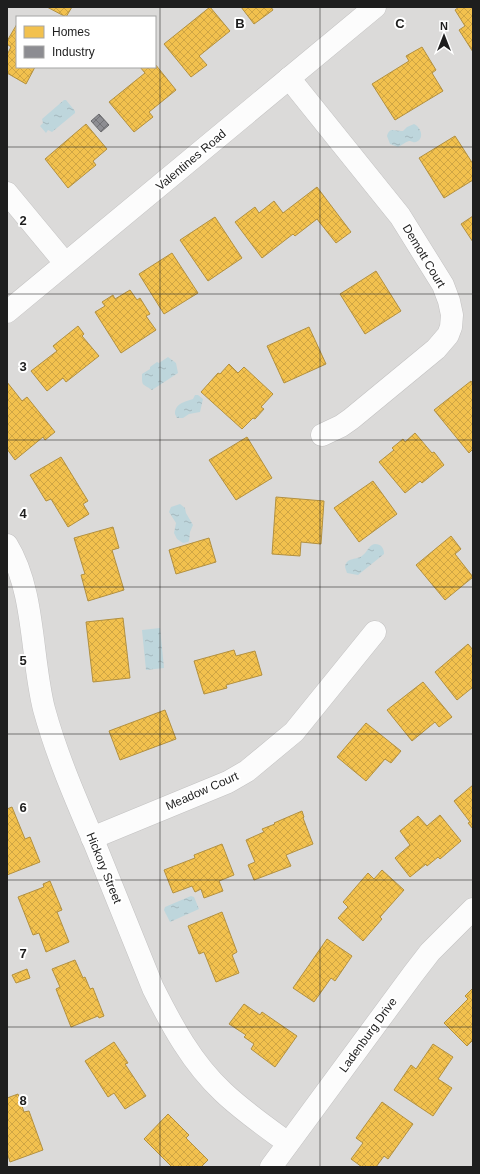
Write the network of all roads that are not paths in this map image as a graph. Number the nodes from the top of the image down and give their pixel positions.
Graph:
1 (375, 7) edge
2 (289, 78) junction
3 (7, 193) edge
4 (65, 263) junction
5 (7, 312) edge
6 (322, 435) dead end
7 (7, 545) edge
8 (375, 632) dead end
9 (92, 838) junction
10 (473, 909) edge
11 (288, 1143) junction
12 (271, 1167) edge

1 - 2 street, Valentines Road
2 - 4 street, Valentines Road
2 - 6 street, Demott Court
3 - 4 street
4 - 5 street, Valentines Road
7 - 9 street, Hickory Street
8 - 9 street, Meadow Court
9 - 11 street, Hickory Street
10 - 11 street, Ladenburg Drive
11 - 12 street, Ladenburg Drive

